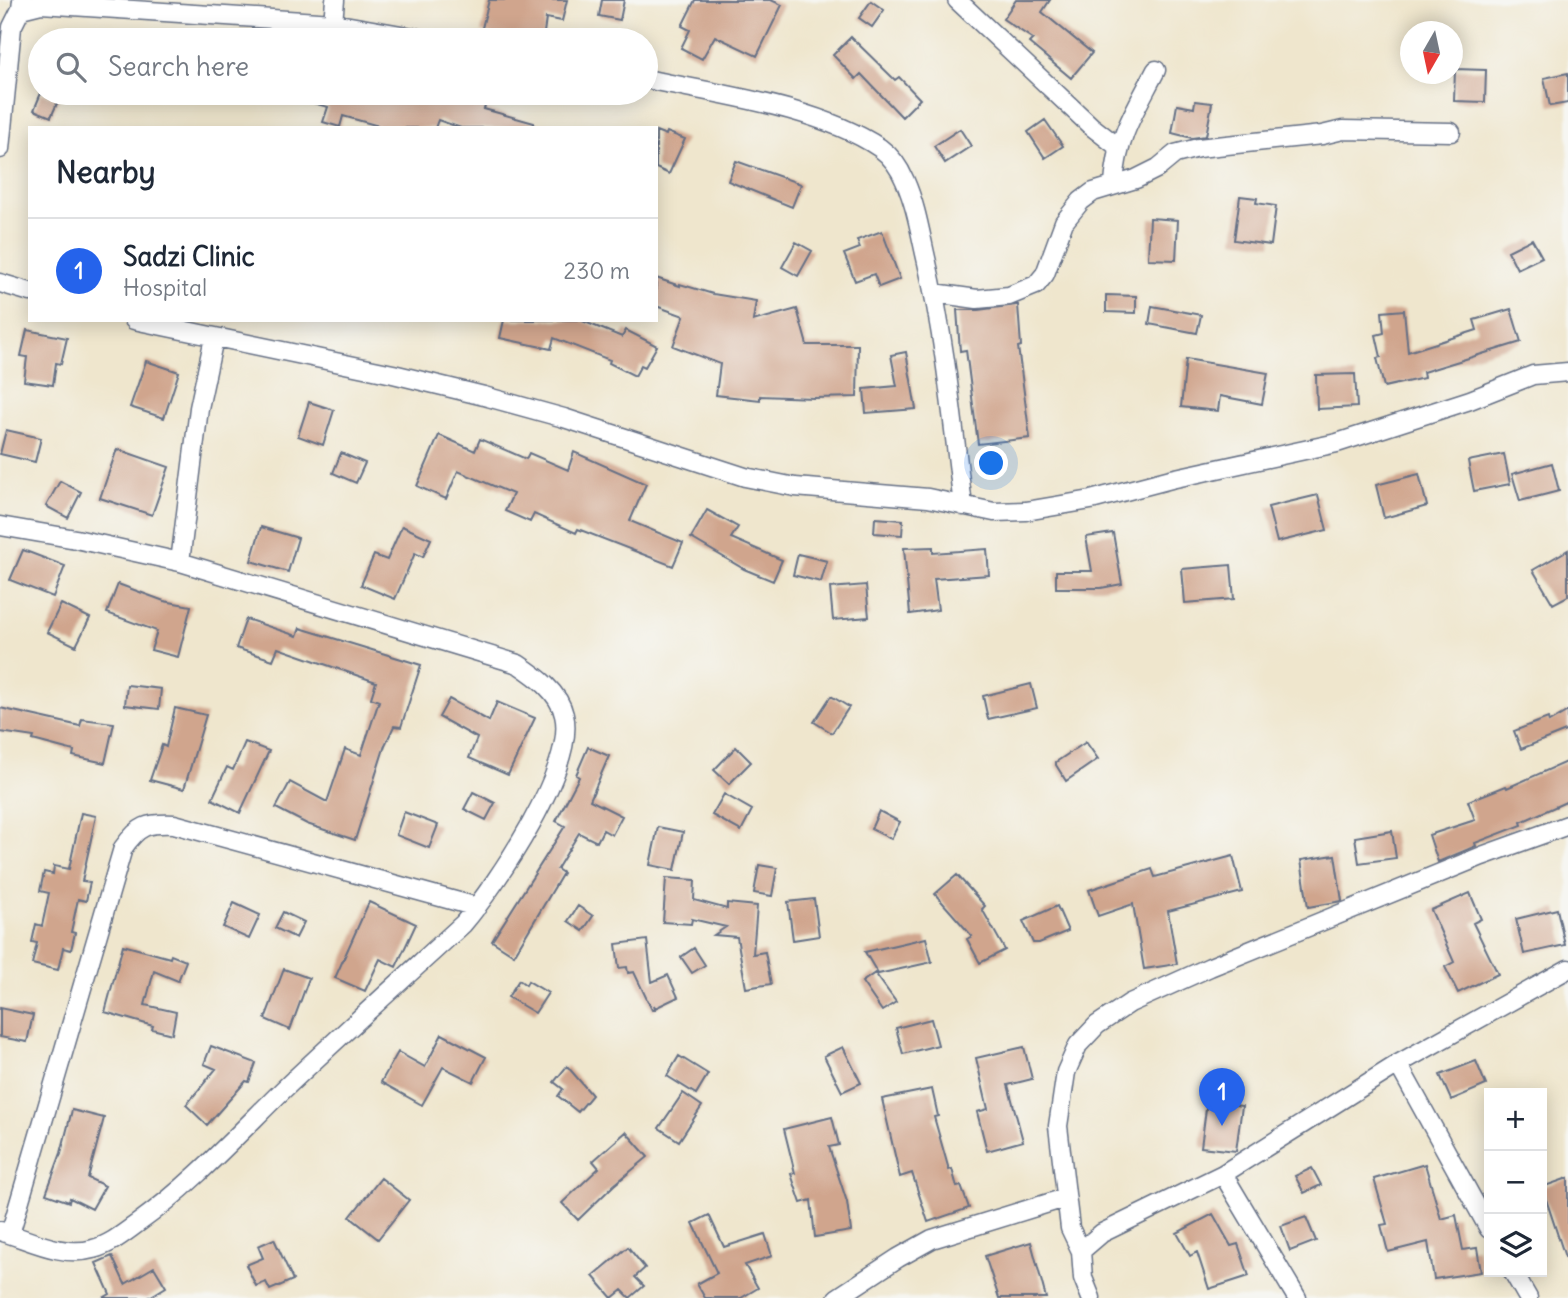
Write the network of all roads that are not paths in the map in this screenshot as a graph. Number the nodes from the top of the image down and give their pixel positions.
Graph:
1 (335, 0) edge
2 (957, 0) edge
3 (22, 5) edge
4 (333, 23) junction
5 (362, 28) edge
6 (1157, 70) dead end
7 (658, 82) edge
8 (1451, 132) dead end
9 (1118, 147) junction
10 (0, 149) edge
11 (1114, 184) junction
12 (0, 283) edge
13 (28, 291) edge
14 (934, 293) junction
15 (143, 322) edge
16 (214, 338) junction
17 (1568, 372) edge
18 (963, 506) junction
19 (0, 526) edge
20 (180, 562) junction
21 (1568, 825) edge
22 (477, 907) junction
23 (1568, 969) edge
24 (1398, 1064) junction
25 (1223, 1174) junction
26 (1065, 1198) junction
27 (1484, 1220) edge
28 (5, 1233) edge
29 (1081, 1251) junction
30 (1516, 1277) edge
31 (836, 1298) edge
32 (1091, 1298) edge
33 (1297, 1298) edge
34 (1528, 1298) edge

1 - 4 street
2 - 9 street
3 - 4 street
3 - 10 street
4 - 5 street
6 - 9 street
7 - 14 street
8 - 11 street
9 - 11 street
11 - 14 street
12 - 13 street
14 - 18 street
15 - 16 street
16 - 18 street
16 - 20 street
17 - 18 street
19 - 20 street
20 - 22 street
21 - 26 street
22 - 28 street
22 - 28 street
23 - 24 street
24 - 25 street
24 - 27 street
25 - 29 street
25 - 33 street
26 - 29 street
26 - 31 street
29 - 32 street
30 - 34 street

